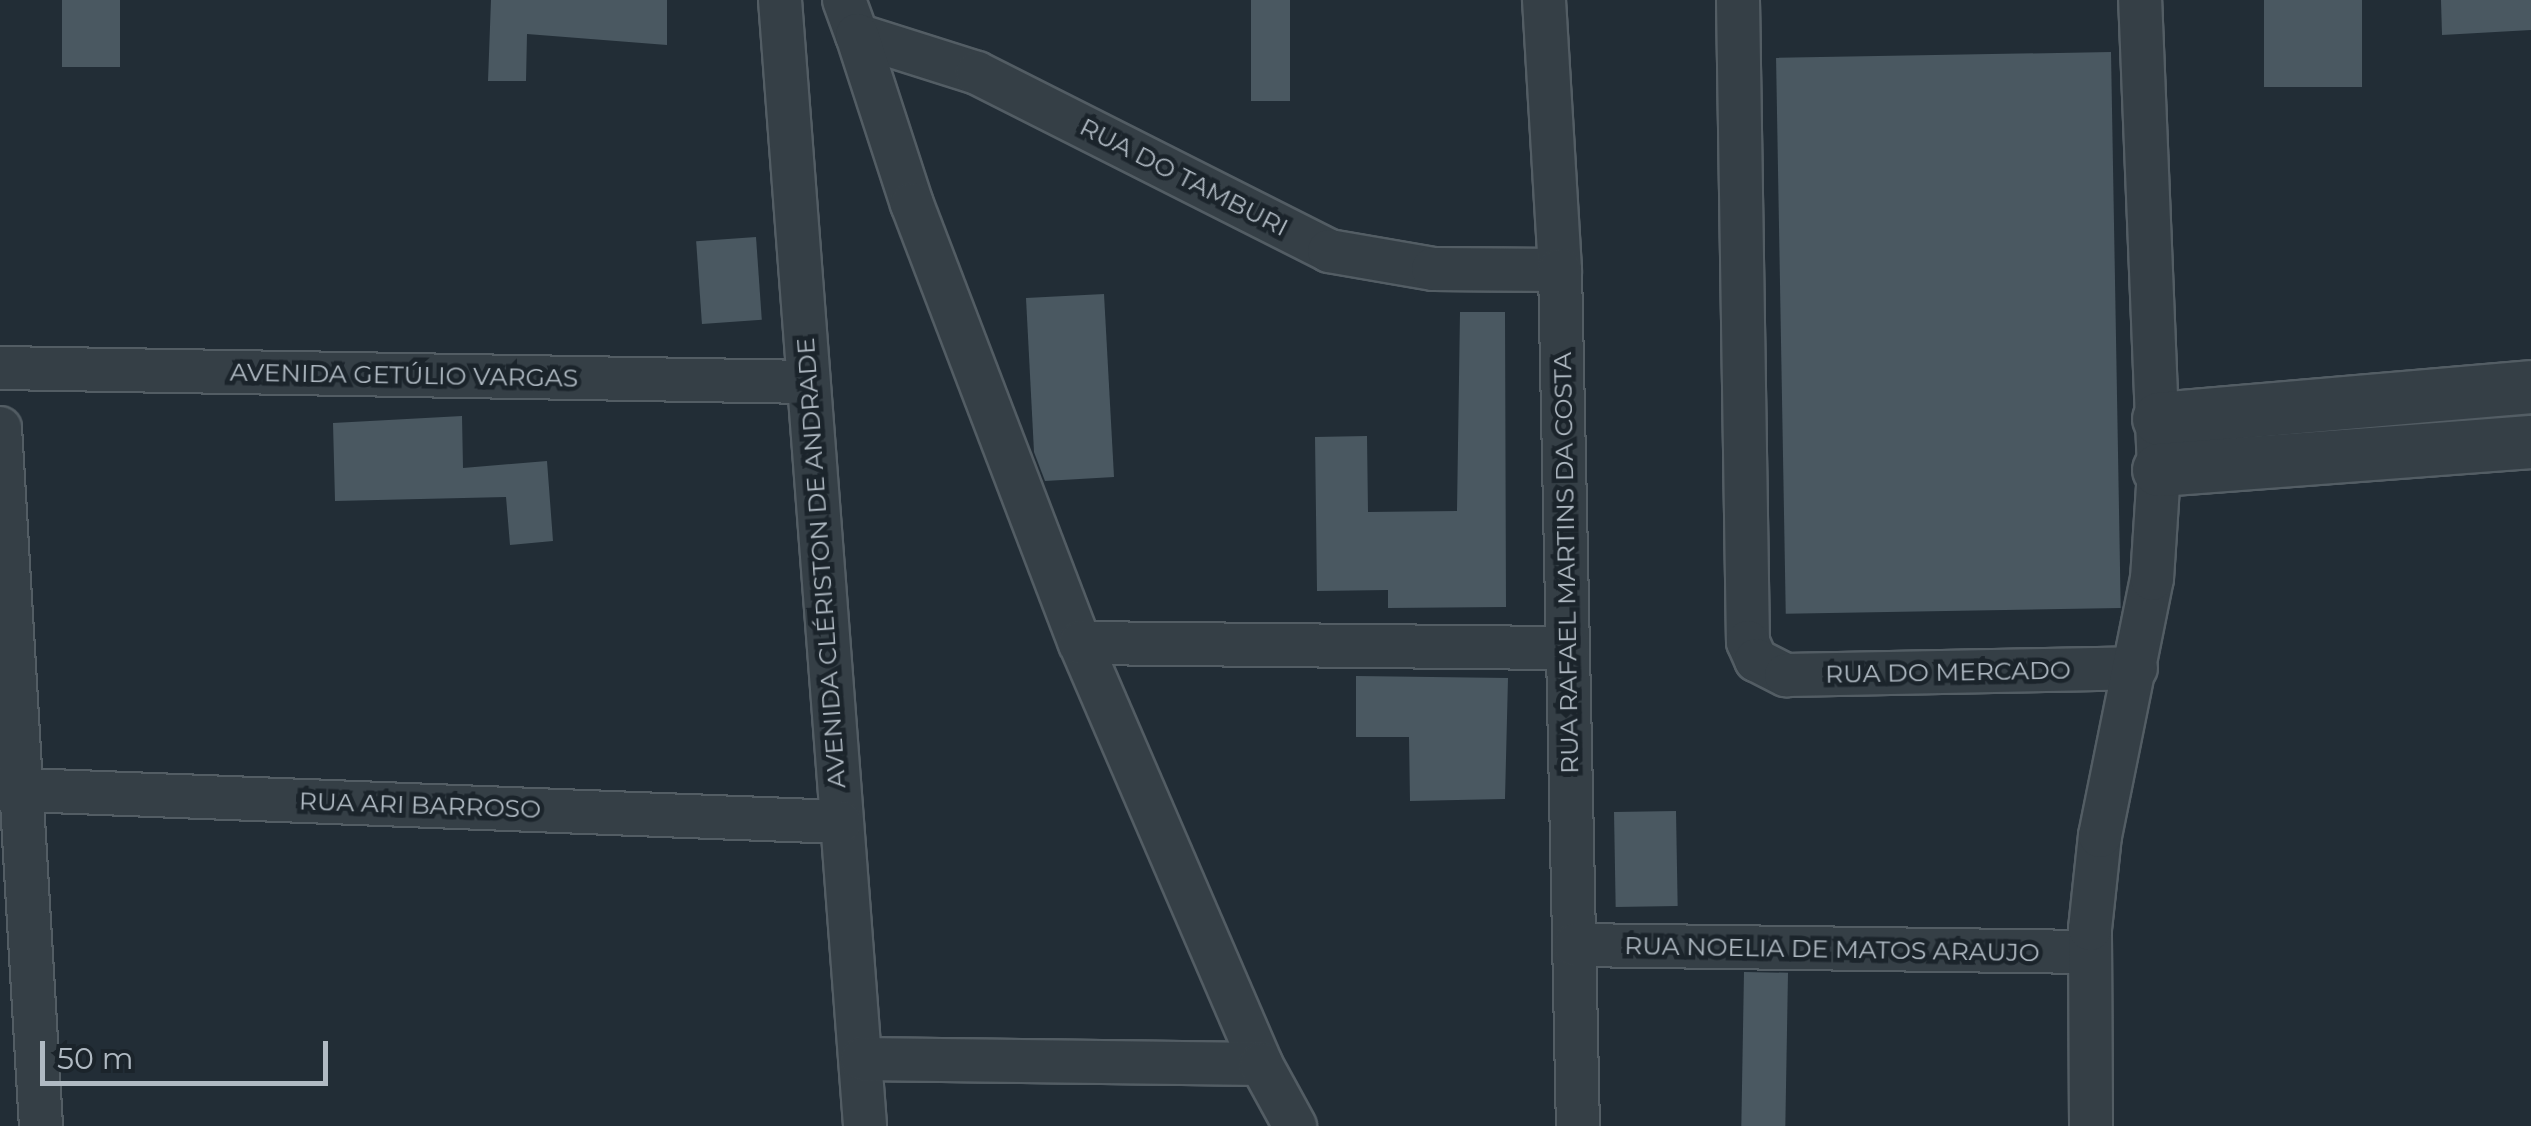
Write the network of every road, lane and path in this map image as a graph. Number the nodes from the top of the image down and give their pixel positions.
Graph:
1 (780, 0) edge
2 (1544, 0) edge
3 (1738, 0) edge
4 (2140, 0) edge
5 (850, 18) edge
6 (1560, 270) junction
7 (0, 368) edge
8 (808, 382) junction
9 (2531, 387) edge
10 (2159, 419) junction
11 (0, 428) edge
12 (2531, 442) edge
13 (2160, 470) junction
14 (1080, 643) junction
15 (1568, 648) junction
16 (2136, 668) junction
17 (11, 789) edge
18 (840, 822) junction
19 (1575, 945) junction
20 (2088, 952) junction
21 (862, 1059) junction
22 (1261, 1064) junction
23 (41, 1126) edge
24 (865, 1126) edge
25 (1295, 1126) edge
26 (1578, 1126) edge
27 (2091, 1126) edge

1 - 8 street, AVENIDA CLÉRISTON DE ANDRADE
2 - 6 street, RUA RAFAEL MARTINS DA COSTA
3 - 16 street, RUA DO MERCADO
4 - 10 street
5 - 6 street, RUA DO TAMBURI
5 - 14 street
6 - 15 street, RUA RAFAEL MARTINS DA COSTA
7 - 8 street, AVENIDA GETÚLIO VARGAS
8 - 18 street, AVENIDA CLÉRISTON DE ANDRADE
9 - 10 street
10 - 13 street
11 - 17 street
12 - 13 street
13 - 16 street
14 - 15 street
14 - 22 street
15 - 19 street, RUA RAFAEL MARTINS DA COSTA
16 - 20 street
17 - 18 street, RUA ARI BARROSO
17 - 23 street
18 - 21 street, AVENIDA CLÉRISTON DE ANDRADE
19 - 20 street, RUA NOELIA DE MATOS ARAUJO
19 - 26 street, RUA RAFAEL MARTINS DA COSTA
20 - 27 street
21 - 22 street
21 - 24 street, AVENIDA CLÉRISTON DE ANDRADE
22 - 25 street

